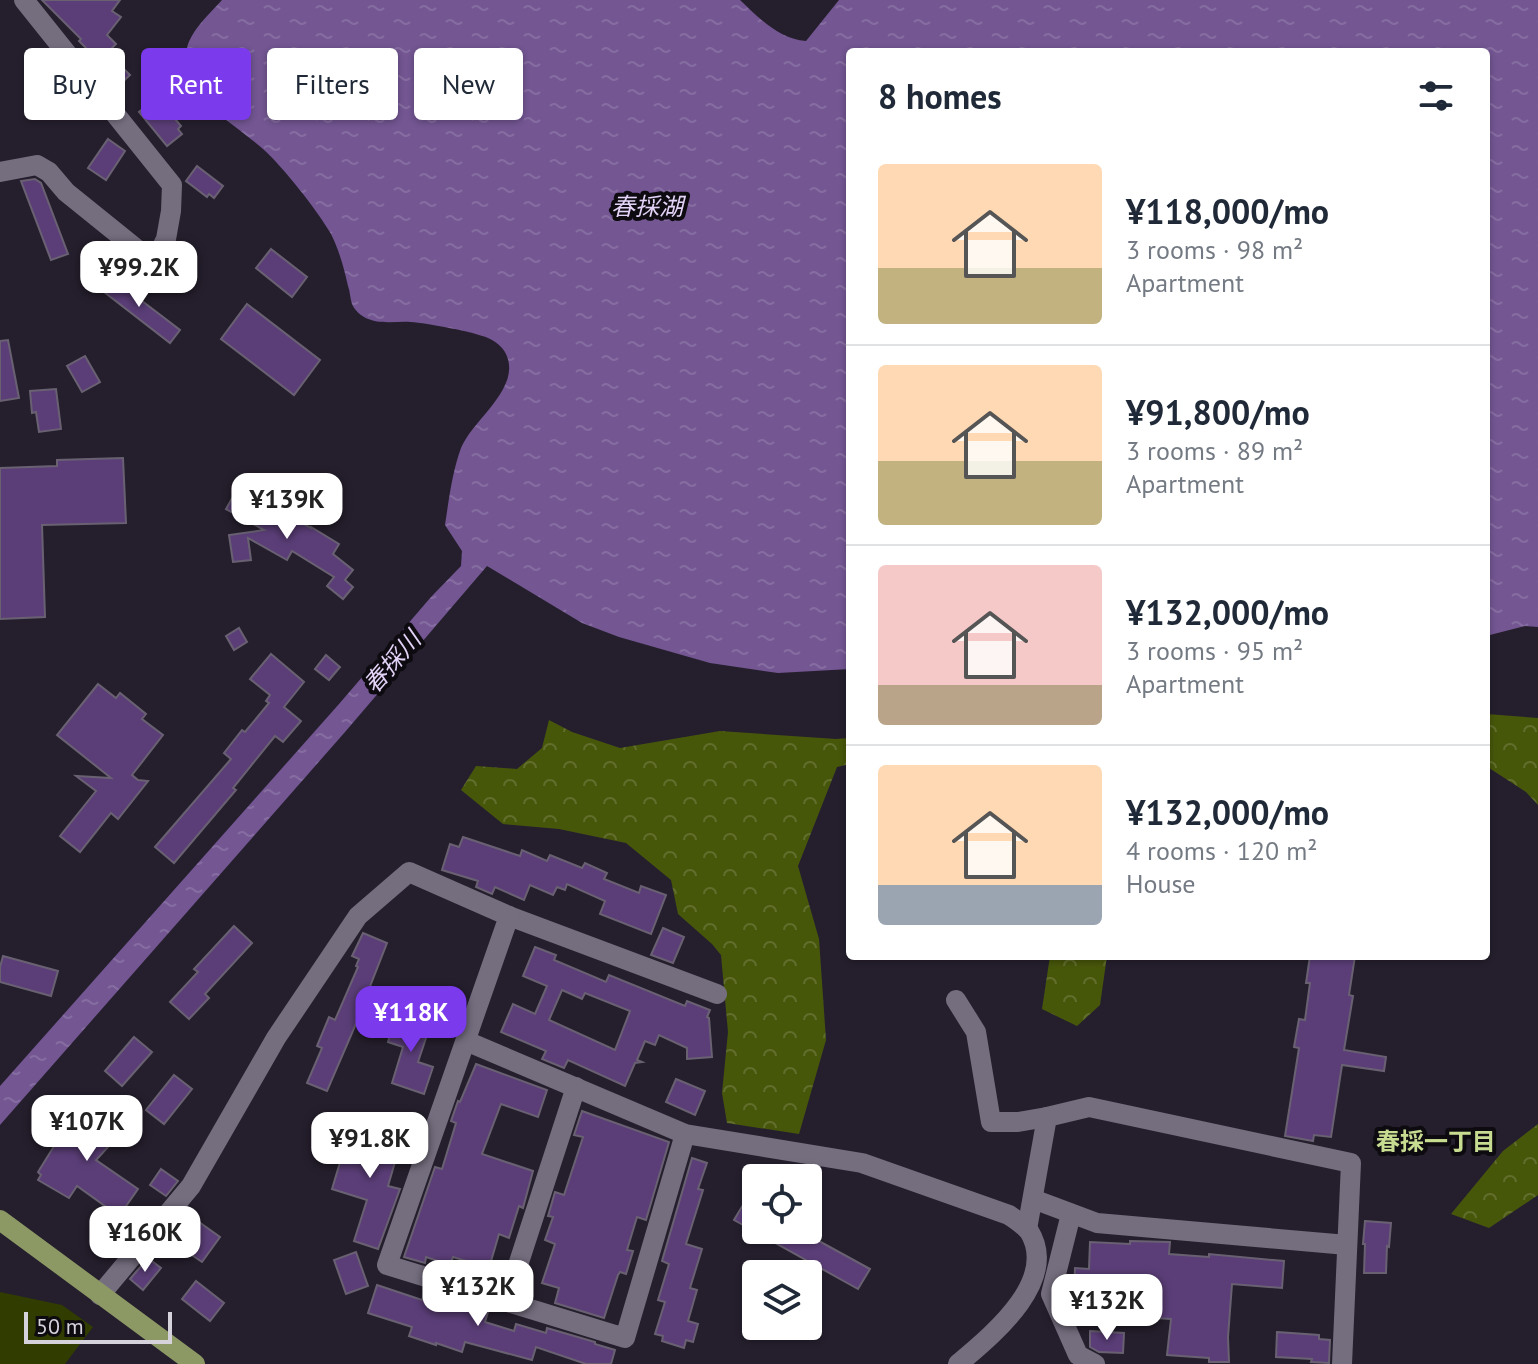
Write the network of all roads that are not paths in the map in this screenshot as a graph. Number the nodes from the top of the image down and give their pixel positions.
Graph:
1 (24, 0) edge
2 (0, 172) edge
3 (509, 916) junction
4 (717, 994) dead end
5 (956, 1000) dead end
6 (466, 1041) junction
7 (576, 1087) junction
8 (1047, 1117) junction
9 (685, 1134) junction
10 (1033, 1199) junction
11 (1071, 1214) junction
12 (0, 1220) edge
13 (1027, 1229) junction
14 (1347, 1245) junction
15 (100, 1295) junction
16 (506, 1302) junction
17 (195, 1364) edge
18 (958, 1364) edge
19 (1095, 1364) edge
20 (1342, 1364) edge

1 - 2 street
3 - 4 street
3 - 6 street
3 - 15 street
5 - 8 street
6 - 7 street
6 - 16 street
7 - 9 street
7 - 16 street
8 - 10 street
8 - 14 street
9 - 13 street
9 - 16 street
10 - 11 street
10 - 13 street
11 - 14 street
11 - 19 street
12 - 15 main road
13 - 18 street
14 - 20 street
15 - 17 main road

